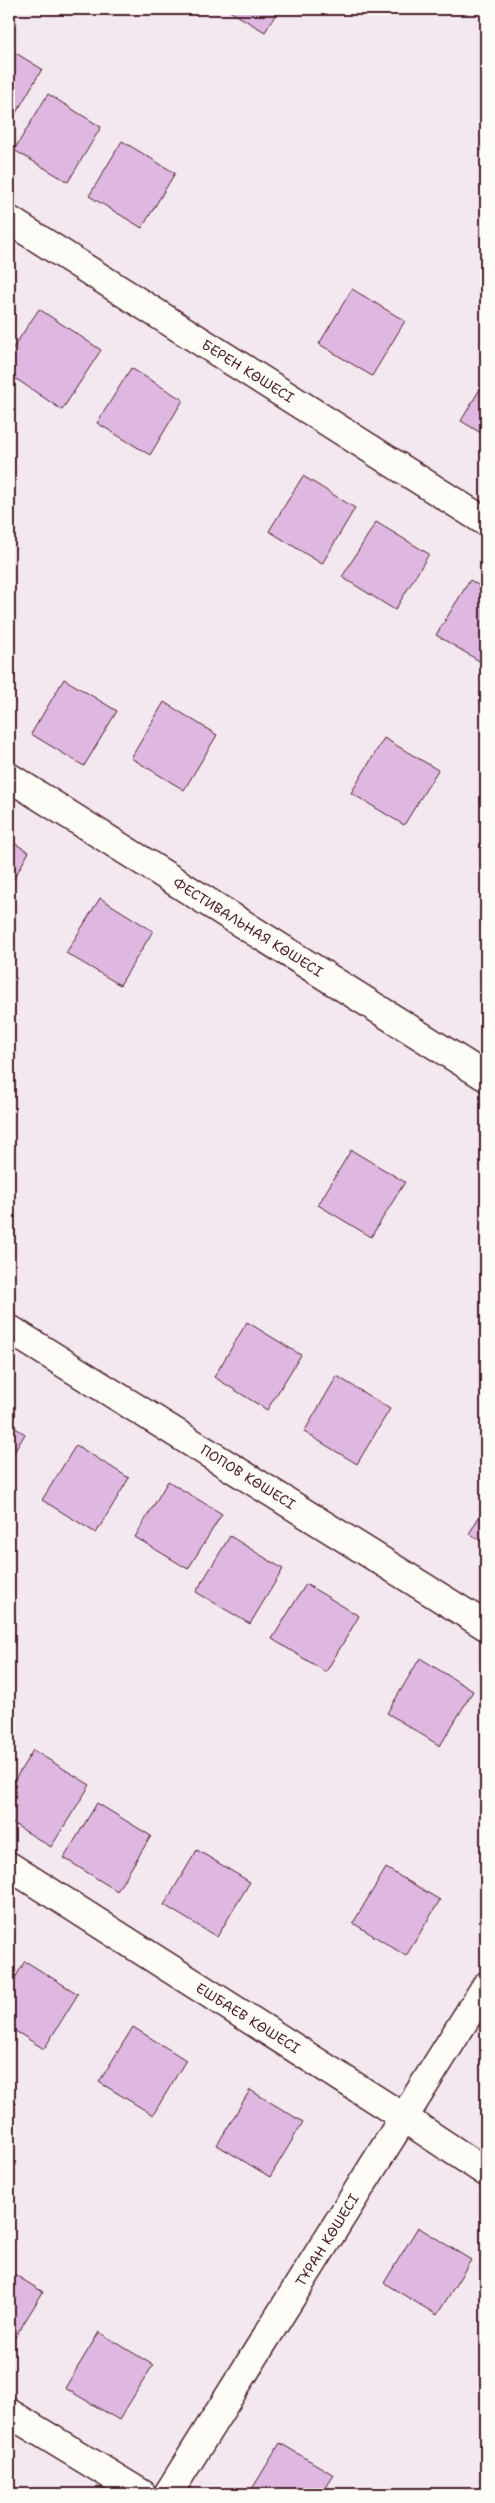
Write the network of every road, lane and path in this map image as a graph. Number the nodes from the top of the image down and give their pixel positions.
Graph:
1 (9, 220) edge
2 (486, 522) edge
3 (9, 777) edge
4 (486, 1077) edge
5 (9, 1329) edge
6 (486, 1626) edge
7 (9, 1866) edge
8 (486, 1986) edge
9 (403, 2116) junction
10 (486, 2172) edge
11 (9, 2413) edge
12 (142, 2494) edge
13 (168, 2494) edge

1 - 2 street, БЕРЕН КӨШЕСІ
3 - 4 street, ФЕСТИВАЛЬНАЯ КӨШЕСІ
5 - 6 street, ПОПОВ КӨШЕСІ
7 - 9 street, ЕШБАЕВ КӨШЕСІ
8 - 9 street, ТҰРАН КӨШЕСІ
9 - 10 street, ЕШБАЕВ КӨШЕСІ
9 - 13 street, ТҰРАН КӨШЕСІ
11 - 12 street

